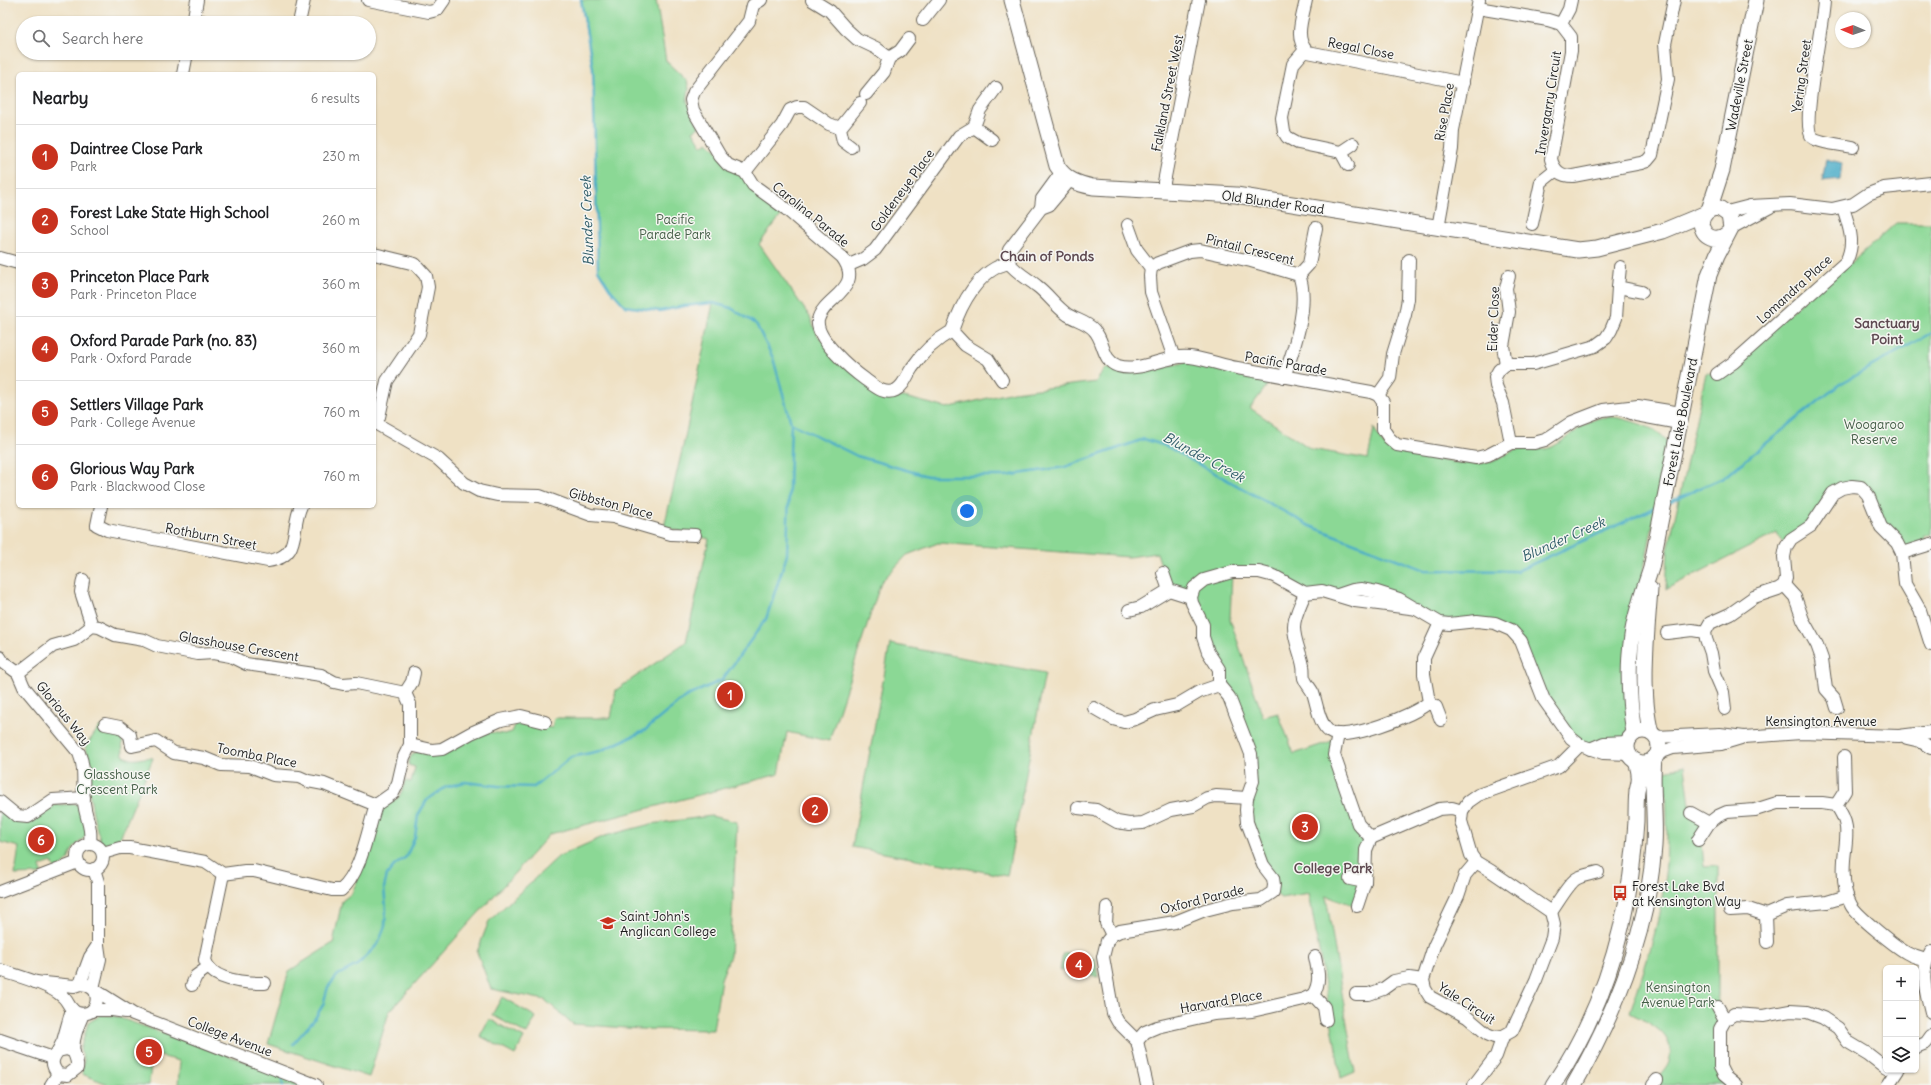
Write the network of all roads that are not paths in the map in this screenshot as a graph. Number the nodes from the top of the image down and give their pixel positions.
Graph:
1 (197, 0) edge
2 (304, 0) edge
3 (368, 0) edge
4 (444, 0) edge
5 (812, 0) edge
6 (939, 0) edge
7 (1012, 0) edge
8 (1199, 0) edge
9 (1306, 0) edge
10 (1570, 0) edge
11 (1674, 0) edge
12 (1756, 0) edge
13 (1824, 0) edge
14 (753, 2) edge
15 (1479, 4) edge
16 (194, 16) edge
17 (301, 16) edge
18 (924, 20) dead end
19 (1561, 24) junction
20 (909, 39) dead end
21 (1305, 50) junction
22 (889, 58) junction
23 (186, 60) edge
24 (183, 72) edge
25 (1463, 83) junction
26 (996, 88) dead end
27 (974, 127) junction
28 (840, 128) junction
29 (992, 140) dead end
30 (1353, 144) dead end
31 (851, 146) dead end
32 (1853, 147) dead end
33 (1341, 152) junction
34 (1348, 165) dead end
35 (1556, 170) junction
36 (1722, 170) junction
37 (745, 172) junction
38 (1066, 176) junction
39 (1931, 183) edge
40 (1164, 191) junction
41 (1771, 206) junction
42 (1843, 207) junction
43 (1725, 211) junction
44 (1706, 212) junction
45 (1532, 224) dead end
46 (1128, 225) dead end
47 (1316, 228) dead end
48 (1438, 228) junction
49 (1663, 231) junction
50 (1730, 231) junction
51 (1705, 233) junction
52 (376, 254) edge
53 (0, 258) edge
54 (1409, 260) dead end
55 (16, 262) edge
56 (1009, 263) junction
57 (849, 265) junction
58 (1620, 267) dead end
59 (1152, 268) junction
60 (1298, 275) junction
61 (1709, 275) junction
62 (1509, 276) dead end
63 (1618, 287) junction
64 (1642, 292) dead end
65 (952, 331) junction
66 (1174, 358) junction
67 (1506, 364) junction
68 (1717, 374) dead end
69 (1284, 377) junction
70 (1002, 380) dead end
71 (1378, 395) junction
72 (1680, 418) junction
73 (376, 421) edge
74 (376, 424) edge
75 (1511, 443) junction
76 (101, 508) edge
77 (301, 508) edge
78 (695, 536) dead end
79 (1931, 544) edge
80 (1902, 553) junction
81 (1651, 568) junction
82 (1163, 573) dead end
83 (83, 580) dead end
84 (1784, 585) junction
85 (1169, 590) junction
86 (1305, 593) junction
87 (1191, 597) junction
88 (1129, 610) dead end
89 (1440, 623) junction
90 (92, 626) junction
91 (1705, 632) junction
92 (1667, 633) dead end
93 (1931, 646) edge
94 (0, 657) edge
95 (18, 673) junction
96 (414, 673) dead end
97 (1219, 685) junction
98 (405, 693) junction
99 (1429, 702) junction
100 (1094, 708) dead end
101 (1837, 708) dead end
102 (1725, 709) dead end
103 (1442, 720) dead end
104 (545, 722) dead end
105 (105, 724) dead end
106 (1931, 732) edge
107 (1338, 734) junction
108 (1653, 735) junction
109 (1899, 736) junction
110 (1744, 737) junction
111 (410, 745) junction
112 (1585, 747) junction
113 (1632, 747) junction
114 (1931, 748) edge
115 (1656, 756) junction
116 (1844, 757) dead end
117 (84, 798) junction
118 (1247, 798) junction
119 (0, 802) edge
120 (376, 805) junction
121 (1836, 805) junction
122 (1078, 808) dead end
123 (1462, 811) junction
124 (1691, 813) dead end
125 (1709, 823) junction
126 (1371, 838) junction
127 (1698, 840) dead end
128 (90, 844) junction
129 (103, 853) junction
130 (78, 862) junction
131 (1476, 862) junction
132 (94, 869) junction
133 (1598, 872) dead end
134 (223, 874) junction
135 (1350, 879) dead end
136 (1365, 882) junction
137 (0, 892) edge
138 (1847, 896) junction
139 (1357, 906) dead end
140 (1107, 907) dead end
141 (1730, 910) dead end
142 (1551, 912) junction
143 (1766, 915) junction
144 (1112, 935) junction
145 (1767, 942) dead end
146 (98, 945) junction
147 (1929, 956) edge
148 (1315, 957) dead end
149 (207, 968) junction
150 (0, 970) edge
151 (1423, 980) junction
152 (35, 982) junction
153 (265, 983) dead end
154 (77, 985) junction
155 (192, 985) dead end
156 (94, 989) junction
157 (1356, 994) dead end
158 (1313, 995) junction
159 (70, 1006) junction
160 (1718, 1007) dead end
161 (88, 1012) junction
162 (1931, 1013) edge
163 (133, 1014) junction
164 (1326, 1020) dead end
165 (1725, 1020) junction
166 (1503, 1036) junction
167 (1931, 1036) edge
168 (0, 1040) edge
169 (1137, 1041) junction
170 (1919, 1046) edge
171 (74, 1052) junction
172 (56, 1054) junction
173 (1883, 1065) edge
174 (1891, 1073) edge
175 (58, 1074) junction
176 (51, 1085) edge
177 (316, 1085) edge
178 (1147, 1085) edge
179 (1474, 1085) edge
180 (1553, 1085) edge
181 (1574, 1085) edge
182 (1736, 1085) edge
183 (1888, 1085) edge

1 - 16 street
2 - 17 street
3 - 4 street
5 - 22 street
6 - 18 street
7 - 38 main road
8 - 40 street, Falkland Street West
9 - 21 street
10 - 19 street
11 - 35 street, Invergarry Circuit
12 - 36 main road, Wadeville Street
13 - 32 street, Yering Street
14 - 37 street, Carolina Parade
15 - 19 street
15 - 25 street, Rise Place
19 - 35 street, Invergarry Circuit
20 - 22 street
21 - 25 street, Regal Close
21 - 33 street
22 - 28 street
23 - 24 street
25 - 48 street, Rise Place
26 - 27 street
27 - 29 street
27 - 57 street, Goldeneye Place
28 - 31 street
28 - 37 street
30 - 33 street
33 - 34 street
35 - 45 street
36 - 43 main road, Wadeville Street
36 - 44 main road, Wadeville Street
37 - 57 street, Carolina Parade
38 - 40 main road, Old Blunder Road
38 - 56 street
39 - 42 street
40 - 48 main road, Old Blunder Road
41 - 42 street
41 - 43 street
41 - 50 street
42 - 68 street, Lomandra Place
43 - 44 main road
43 - 50 main road
44 - 49 main road, Old Blunder Road
44 - 51 main road
46 - 59 street
47 - 60 street, Pintail Crescent
48 - 49 main road, Old Blunder Road
49 - 51 main road, Old Blunder Road
50 - 51 main road
50 - 61 main road, Forest Lake Boulevard
51 - 61 main road, Forest Lake Boulevard
52 - 73 street
53 - 55 street
54 - 71 street
56 - 65 street
56 - 66 street, Pacific Parade
57 - 65 street, Carolina Parade
58 - 63 street
59 - 60 street, Pintail Crescent
59 - 66 street
60 - 69 street, Pintail Crescent
61 - 72 main road, Forest Lake Boulevard
62 - 67 street, Eider Close
63 - 64 street
63 - 67 street
65 - 70 street
66 - 69 street, Pacific Parade
67 - 75 street
69 - 71 street, Pacific Parade
71 - 75 street
72 - 75 street
72 - 81 main road, Forest Lake Boulevard
74 - 78 street, Gibbston Place
76 - 77 street, Rothburn Street
79 - 80 street
80 - 84 street
80 - 93 street
81 - 108 main road, Forest Lake Boulevard
81 - 113 main road, Forest Lake Boulevard
82 - 85 street
83 - 90 street
84 - 91 street
84 - 101 street
85 - 87 street
85 - 88 street
86 - 87 street
86 - 89 street
86 - 107 street
87 - 97 street
89 - 99 street
89 - 112 street
90 - 95 street
90 - 98 street, Glasshouse Crescent
91 - 92 street
91 - 102 street
94 - 95 street, Glorious Way
95 - 117 street, Glorious Way
96 - 98 street
97 - 100 street
97 - 118 street, Oxford Parade
98 - 111 street
99 - 103 street
99 - 107 street
104 - 111 street
105 - 120 street, Toomba Place
106 - 109 street, Kensington Avenue
107 - 126 street
108 - 110 street, Kensington Avenue
108 - 113 main road
108 - 115 main road
109 - 110 street, Kensington Avenue
109 - 114 street, Kensington Avenue
110 - 115 street, Kensington Avenue
111 - 120 street
112 - 113 street
112 - 123 street
113 - 115 main road
113 - 180 main road, Forest Lake Boulevard
115 - 181 main road
116 - 121 street
117 - 119 street
117 - 128 street, Glorious Way
118 - 122 street
118 - 144 street, Oxford Parade
120 - 134 street
121 - 125 street
121 - 138 street
123 - 126 street
123 - 131 street
124 - 125 street
125 - 127 street
126 - 136 street
128 - 129 street
128 - 130 street
129 - 132 street
129 - 134 street
130 - 132 street
130 - 137 street
131 - 142 street
131 - 151 street, Yale Circuit
132 - 146 street
133 - 142 street
134 - 149 street
135 - 136 street
136 - 139 street
138 - 143 street
138 - 147 street
140 - 144 street
141 - 143 street
142 - 166 street, Yale Circuit
143 - 145 street
144 - 169 street
146 - 154 street
146 - 156 street
147 - 162 street
148 - 158 street
149 - 153 street
149 - 155 street
150 - 152 street, College Avenue
151 - 157 street
151 - 166 street, Yale Circuit
152 - 154 street, College Avenue
152 - 159 street, College Avenue
154 - 156 street, College Avenue
154 - 159 street
156 - 161 street
156 - 163 street, College Avenue
158 - 164 street
158 - 169 street, Harvard Place
159 - 161 street, College Avenue
159 - 172 street
160 - 165 street
161 - 163 street, College Avenue
161 - 171 street
163 - 177 street, College Avenue
165 - 173 street
165 - 182 street
166 - 179 street
167 - 170 street
168 - 172 street
169 - 178 street
171 - 172 street
171 - 175 street
172 - 175 street
174 - 183 street
175 - 176 street

